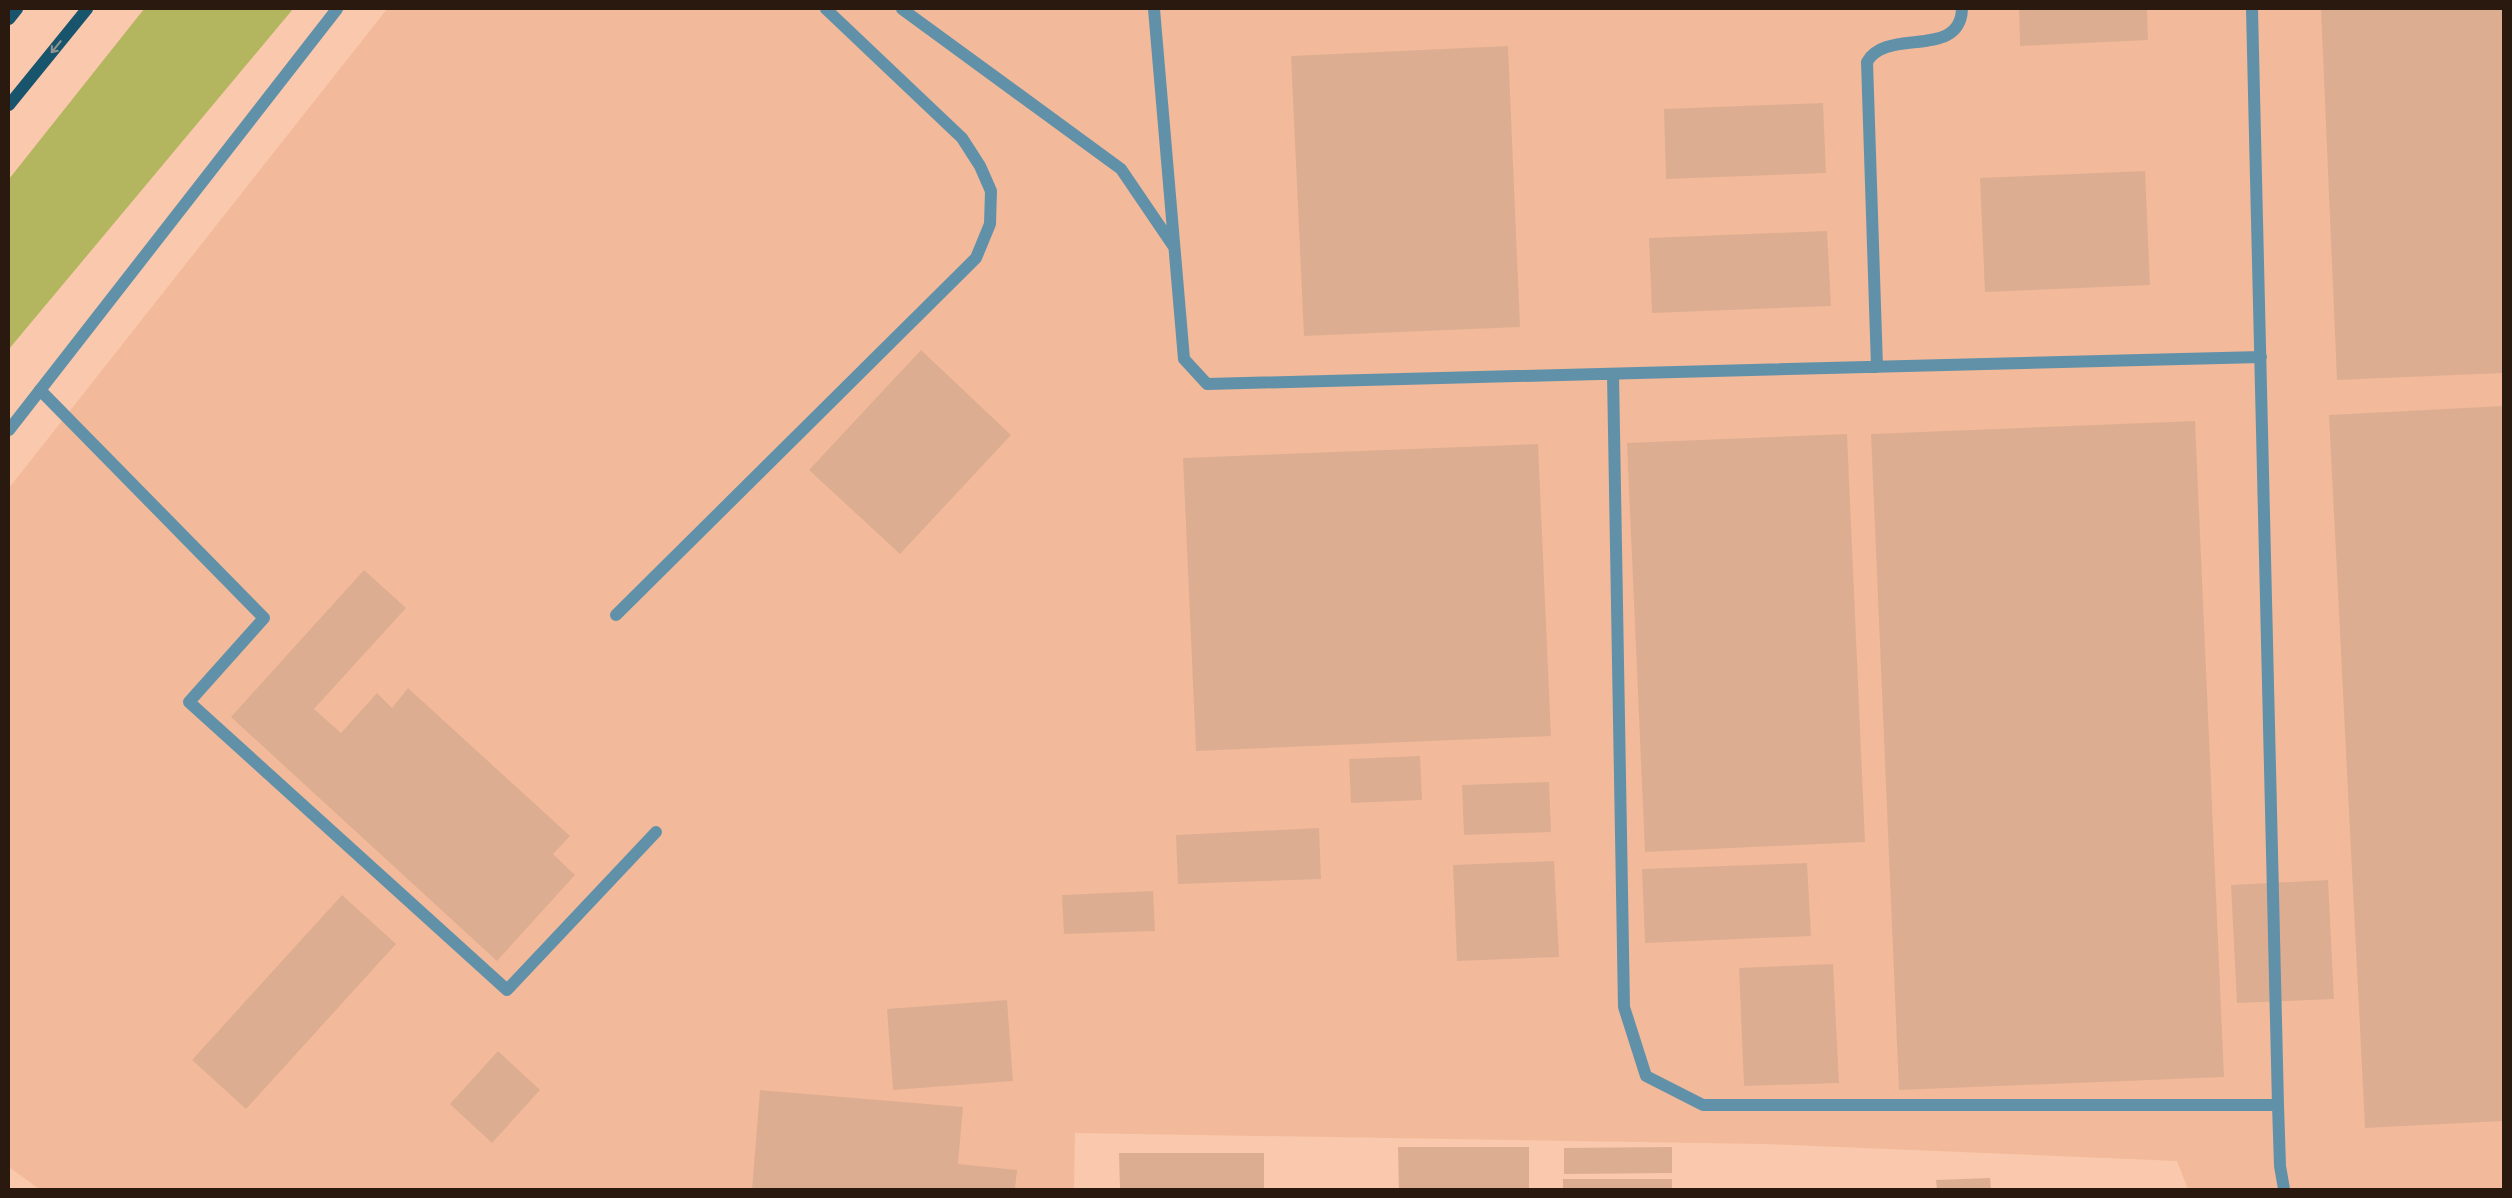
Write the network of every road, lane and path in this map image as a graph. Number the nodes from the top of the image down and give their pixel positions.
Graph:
1 (16, 9) edge
2 (87, 9) edge
3 (337, 9) edge
4 (826, 9) edge
5 (902, 9) edge
6 (1154, 9) edge
7 (1962, 9) edge
8 (2252, 9) edge
9 (9, 19) edge
10 (9, 104) edge
11 (1175, 249) junction
12 (2261, 357) junction
13 (1877, 367) junction
14 (1613, 374) junction
15 (40, 390) junction
16 (9, 430) edge
17 (616, 615) dead end
18 (656, 832) dead end
19 (2278, 1105) junction
20 (2284, 1189) edge

1 - 9 main road
2 -> 10 main road
3 - 15 street
4 - 17 street
5 - 11 street
6 - 11 street
7 - 13 street
8 - 12 street
11 - 14 street
12 - 13 street
12 - 19 street
13 - 14 street
14 - 19 street
15 - 16 street
15 - 18 street
19 - 20 street

